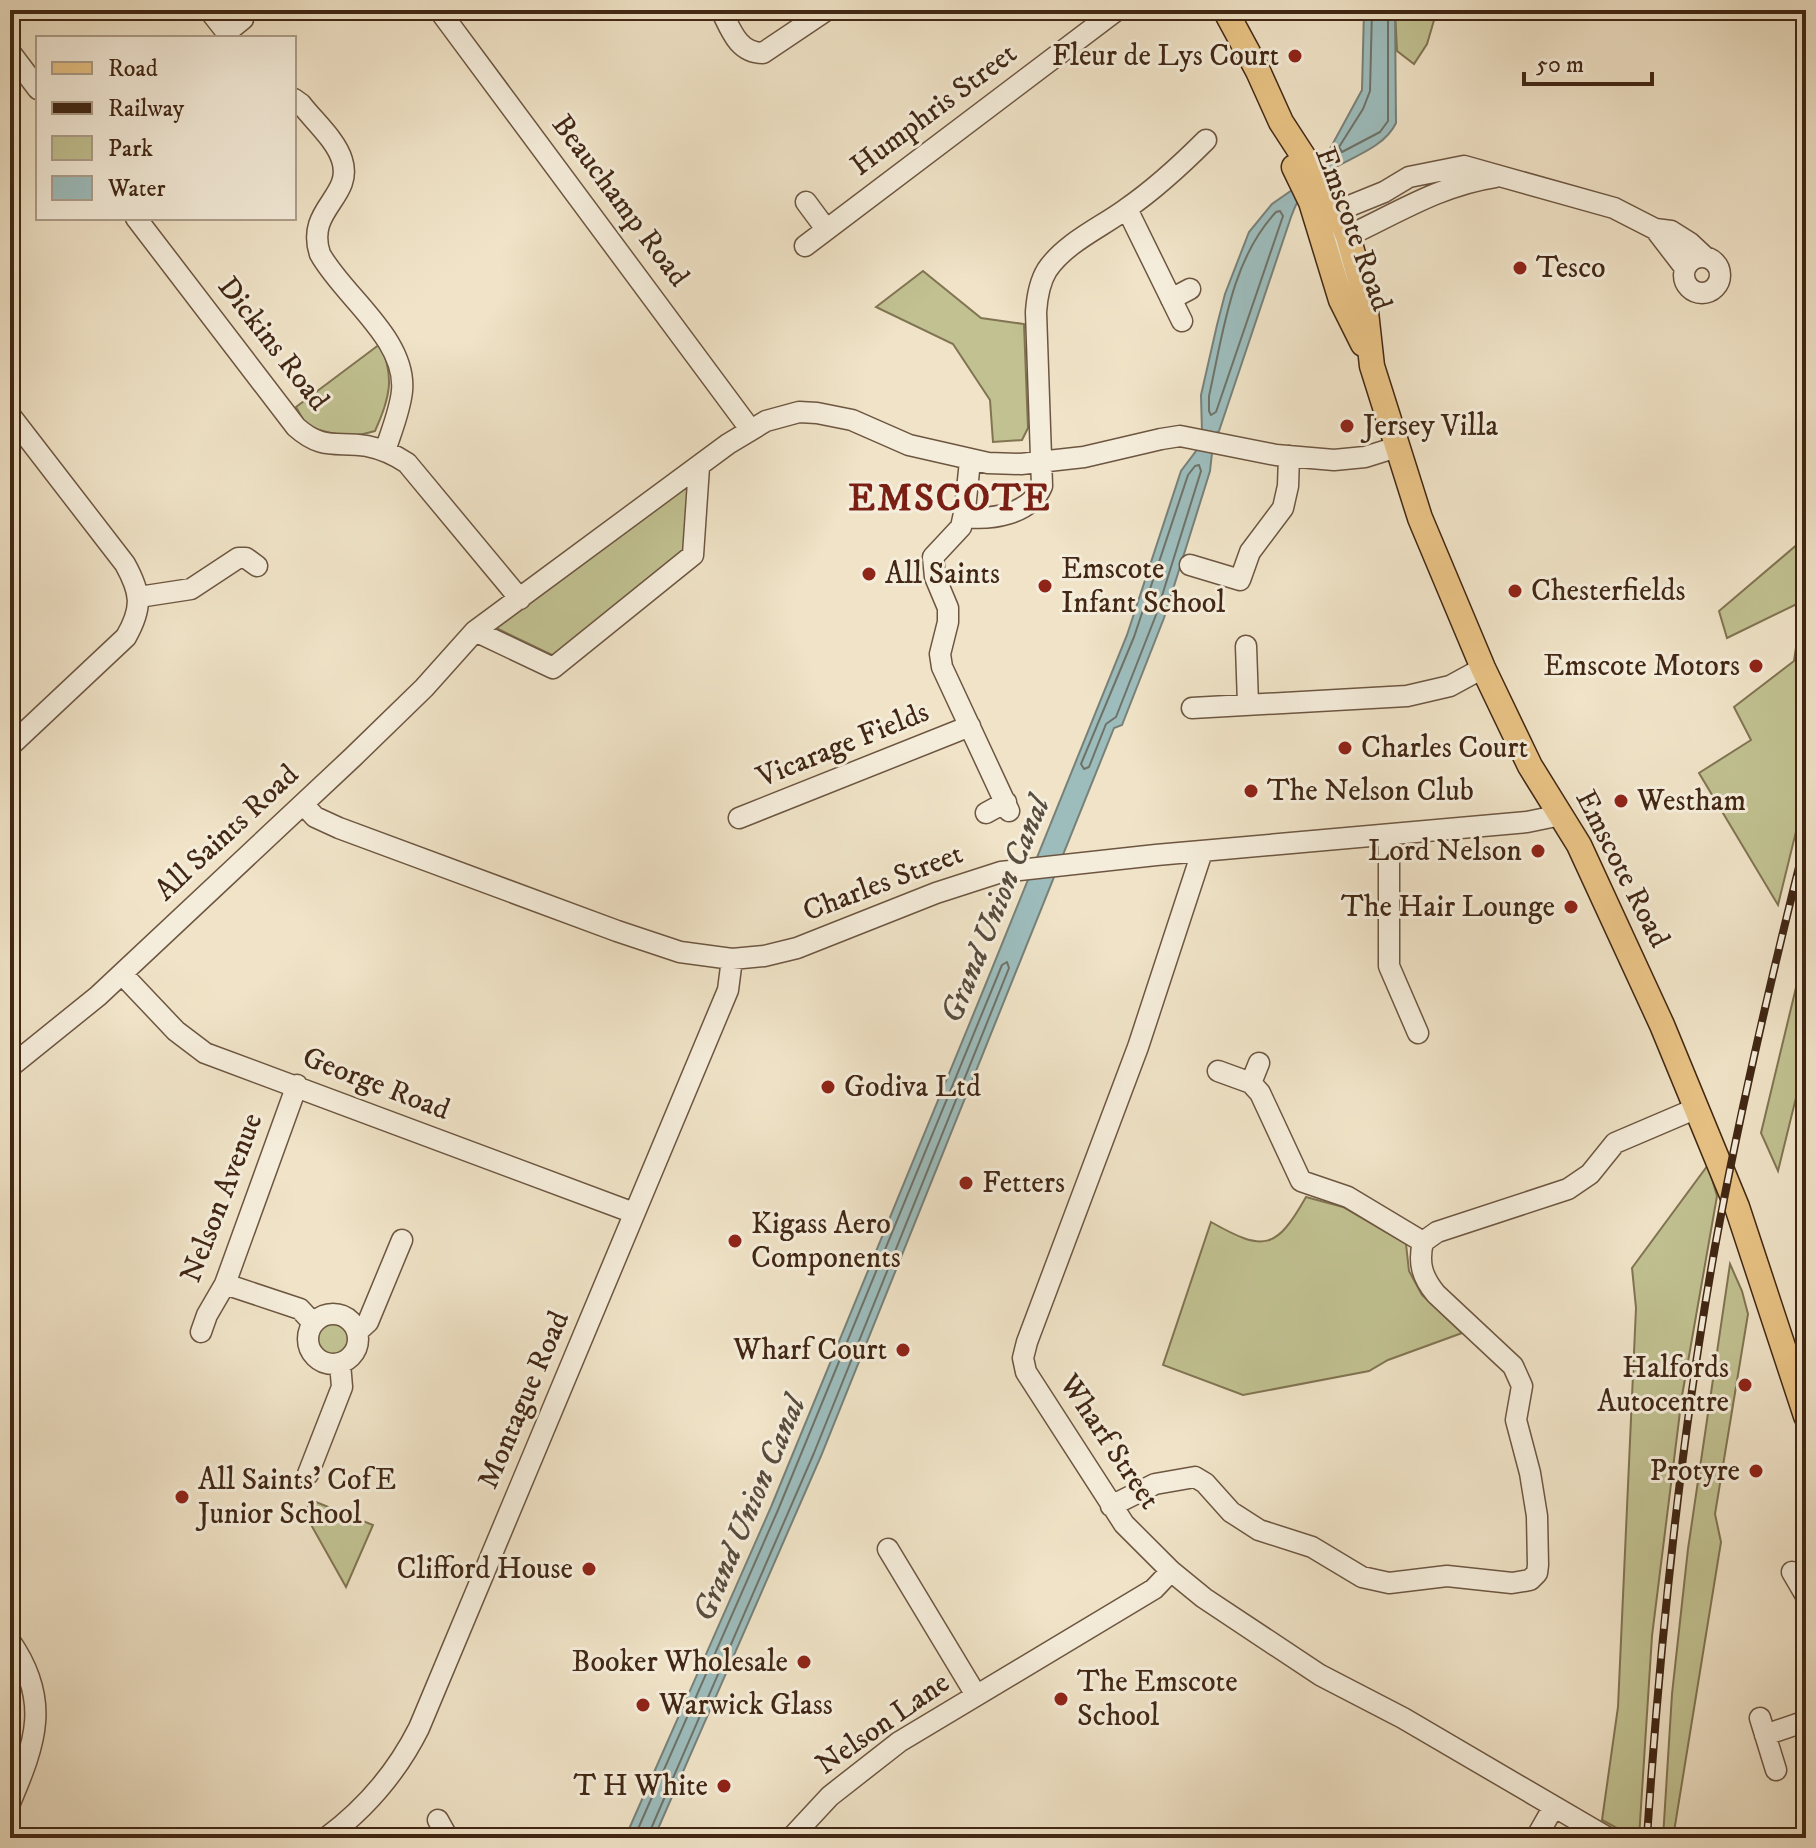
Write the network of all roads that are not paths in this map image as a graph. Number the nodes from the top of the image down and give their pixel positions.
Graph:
1 (209, 10) edge
2 (439, 10) edge
3 (721, 10) edge
4 (827, 10) edge
5 (1117, 10) edge
6 (1225, 10) edge
7 (243, 19) dead end
8 (229, 35) edge
9 (10, 52) edge
10 (36, 86) edge
11 (296, 100) edge
12 (1206, 140) dead end
13 (1313, 193) junction
14 (806, 202) dead end
15 (1127, 209) junction
16 (138, 220) edge
17 (1340, 225) junction
18 (826, 229) junction
19 (1655, 229) junction
20 (805, 246) dead end
21 (1705, 257) junction
22 (1685, 268) junction
23 (1182, 321) dead end
24 (1353, 324) junction
25 (1369, 356) junction
26 (10, 415) edge
27 (750, 429) junction
28 (1397, 447) junction
29 (385, 451) junction
30 (1289, 456) junction
31 (970, 461) junction
32 (1042, 462) junction
33 (699, 467) junction
34 (964, 517) junction
35 (1190, 565) dead end
36 (257, 566) dead end
37 (139, 597) junction
38 (520, 599) junction
39 (475, 631) junction
40 (1246, 646) dead end
41 (1483, 668) junction
42 (1248, 704) junction
43 (1192, 708) dead end
44 (970, 726) junction
45 (10, 746) edge
46 (303, 804) junction
47 (986, 813) dead end
48 (1561, 815) junction
49 (739, 818) dead end
50 (1389, 835) junction
51 (1202, 852) junction
52 (732, 959) junction
53 (122, 974) junction
54 (1419, 1033) dead end
55 (1259, 1063) dead end
56 (10, 1067) edge
57 (1218, 1071) dead end
58 (1251, 1083) junction
59 (297, 1085) junction
60 (1697, 1108) junction
61 (634, 1213) junction
62 (402, 1240) dead end
63 (1423, 1242) junction
64 (225, 1284) junction
65 (313, 1323) junction
66 (201, 1332) dead end
67 (357, 1332) junction
68 (340, 1363) junction
69 (1802, 1388) edge
70 (1806, 1416) edge
71 (308, 1474) dead end
72 (1111, 1506) junction
73 (888, 1549) dead end
74 (1171, 1571) junction
75 (1792, 1572) dead end
76 (1801, 1602) edge
77 (10, 1641) edge
78 (976, 1695) junction
79 (1806, 1721) edge
80 (1776, 1770) dead end
81 (10, 1803) edge
82 (1553, 1808) junction
83 (326, 1838) edge
84 (791, 1838) edge
85 (1536, 1838) edge
86 (1608, 1838) edge

1 - 8 street
2 - 27 street, Beauchamp Road
3 - 4 street
5 - 18 street, Humphris Street
6 - 13 main road, Emscote Road
7 - 8 street
9 - 10 street
11 - 29 street
12 - 15 street
13 - 17 main road, Emscote Road
13 - 24 main road, Emscote Road
14 - 18 street
15 - 23 street
15 - 32 street
16 - 29 street, Dickins Road
17 - 19 street
17 - 24 street
17 - 25 main road, Emscote Road
18 - 20 street, Humphris Street
19 - 21 street
19 - 22 street
21 - 22 street
21 - 22 street
24 - 25 main road, Emscote Road
25 - 28 main road, Emscote Road
26 - 37 street
27 - 31 street, All Saints Road
27 - 33 street, All Saints Road
28 - 30 street, All Saints Road
28 - 41 main road, Emscote Road
29 - 38 street, Dickins Road
30 - 32 street, All Saints Road
30 - 35 street
31 - 32 street, All Saints Road
31 - 34 street
32 - 34 street
33 - 38 street, All Saints Road
33 - 39 street
34 - 44 street, Vicarage Fields
36 - 37 street
37 - 45 street
38 - 39 street, All Saints Road
39 - 46 street, All Saints Road
40 - 42 street
41 - 42 street
41 - 48 main road, Emscote Road
42 - 43 street
44 - 47 street, Vicarage Fields
44 - 49 street, Vicarage Fields
46 - 52 street, Charles Street
46 - 53 street, All Saints Road
48 - 50 street, Charles Street
48 - 60 main road, Emscote Road
50 - 51 street, Charles Street
50 - 54 street
51 - 52 street, Charles Street
51 - 72 street, Wharf Street
52 - 61 street, Montague Road
53 - 56 street, All Saints Road
53 - 59 street, George Road
55 - 58 street
57 - 58 street
58 - 63 street
59 - 61 street, George Road
59 - 64 street, Nelson Avenue
60 - 63 street
60 - 69 main road, Emscote Road
61 - 83 street, Montague Road
62 - 67 street
63 - 72 street
64 - 65 street
64 - 66 street, Nelson Avenue
65 - 67 street
65 - 68 street
67 - 68 street
68 - 71 street
69 - 70 main road, Emscote Road
72 - 74 street, Wharf Street
73 - 78 street, Nelson Lane
74 - 78 street, Nelson Lane
74 - 82 street, Wharf Street
75 - 76 street
77 - 81 street
78 - 84 street, Nelson Lane
79 - 80 street
82 - 85 street
82 - 86 street, Wharf Street

